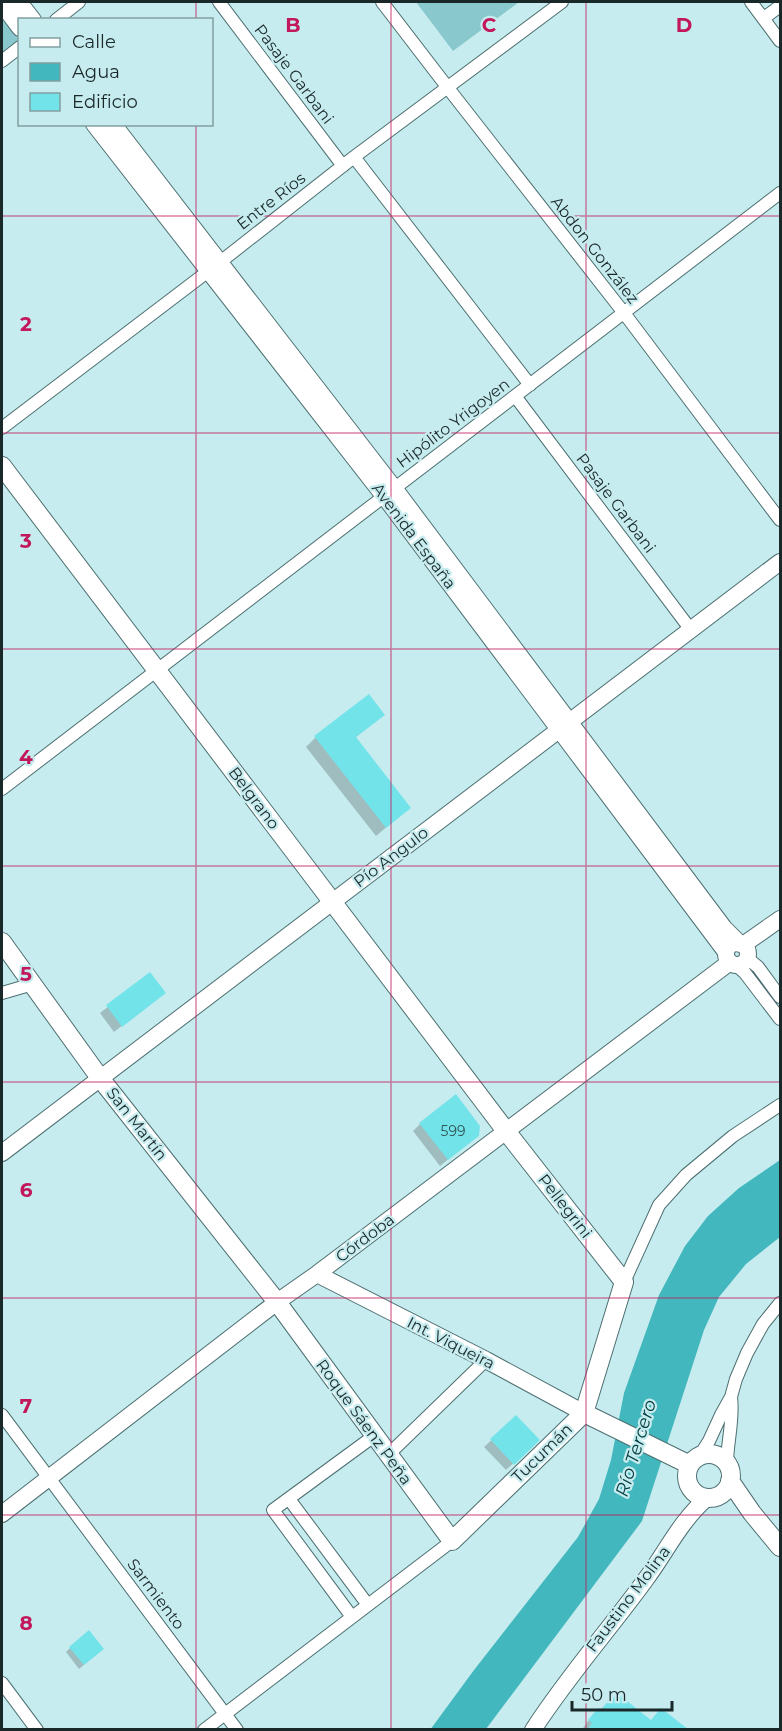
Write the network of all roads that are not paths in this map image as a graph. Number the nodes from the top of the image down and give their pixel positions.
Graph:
1 (20, 2) edge
2 (79, 2) edge
3 (219, 2) edge
4 (382, 2) edge
5 (562, 2) edge
6 (751, 2) edge
7 (2, 4) edge
8 (780, 6) edge
9 (32, 18) edge
10 (59, 18) edge
11 (764, 18) junction
12 (18, 25) edge
13 (780, 41) edge
14 (18, 49) edge
15 (2, 61) edge
16 (448, 88) junction
17 (96, 126) edge
18 (114, 126) edge
19 (354, 157) junction
20 (343, 166) junction
21 (780, 193) edge
22 (213, 267) junction
23 (624, 313) junction
24 (530, 385) junction
25 (515, 396) junction
26 (2, 428) edge
27 (2, 466) edge
28 (389, 492) junction
29 (780, 520) edge
30 (780, 562) edge
31 (691, 630) junction
32 (158, 670) junction
33 (565, 726) junction
34 (2, 789) edge
35 (333, 902) junction
36 (780, 919) edge
37 (780, 930) edge
38 (2, 942) edge
39 (739, 954) junction
40 (33, 984) junction
41 (2, 993) edge
42 (780, 997) edge
43 (780, 1019) edge
44 (100, 1078) junction
45 (780, 1105) edge
46 (506, 1131) junction
47 (2, 1153) edge
48 (318, 1274) junction
49 (624, 1282) junction
50 (276, 1302) junction
51 (780, 1303) edge
52 (486, 1360) junction
53 (731, 1397) junction
54 (584, 1413) junction
55 (2, 1415) edge
56 (374, 1436) junction
57 (388, 1455) junction
58 (689, 1460) junction
59 (728, 1473) junction
60 (49, 1478) junction
61 (706, 1496) junction
62 (289, 1499) junction
63 (752, 1513) junction
64 (2, 1514) edge
65 (452, 1541) junction
66 (780, 1547) edge
67 (368, 1605) junction
68 (352, 1617) junction
69 (2, 1683) edge
70 (225, 1713) junction
71 (37, 1730) edge
72 (204, 1730) edge
73 (237, 1730) edge
74 (533, 1730) edge

1 - 9 street
2 - 10 street
3 - 20 street, Pasaje Garbani
4 - 16 street, Abdon González
5 - 16 street, Entre Ríos
6 - 11 street
7 - 12 street
8 - 11 street
11 - 13 street
14 - 15 street
16 - 19 street, Entre Ríos
16 - 23 street, Abdon González
17 - 22 street, Avenida España
18 - 22 street, Avenida España
19 - 20 street, Entre Ríos
19 - 24 street
20 - 22 street, Entre Ríos
21 - 23 street, Hipólito Yrigoyen
22 - 26 street, Entre Ríos
22 - 28 street, Avenida España
23 - 24 street, Hipólito Yrigoyen
23 - 29 street, Abdon González
24 - 25 street, Hipólito Yrigoyen
25 - 28 street, Hipólito Yrigoyen
25 - 31 street, Pasaje Garbani
27 - 32 main road, Belgrano
28 - 32 street, Hipólito Yrigoyen
28 - 33 street, Avenida España
30 - 31 street, Pío Angulo
31 - 33 street, Pío Angulo
32 - 34 street, Hipólito Yrigoyen
32 - 35 main road, Belgrano
33 - 35 street, Pío Angulo
33 - 39 street, Avenida España
35 - 44 street, Pío Angulo
35 - 46 main road, Belgrano
36 - 39 street, Córdoba
37 - 39 street, Córdoba
38 - 40 main road, San Martín
39 - 42 street
39 - 43 street
39 - 46 street, Córdoba
40 - 41 street
40 - 44 main road, San Martín
44 - 47 street, Pío Angulo
44 - 50 main road, San Martín
45 - 49 street, Tucumán
46 - 48 street, Córdoba
46 - 49 main road, Pellegrini
48 - 50 street, Córdoba
48 - 52 street, Int. Viqueira
49 - 54 main road, Tucumán
50 - 56 main road, Roque Sáenz Peña
50 - 60 street, Córdoba
51 - 53 street
52 - 54 street, Int. Viqueira
52 - 57 street
53 - 58 street
53 - 59 street
54 - 58 main road
54 - 65 main road, Tucumán
55 - 60 street, Sarmiento
56 - 57 main road, Roque Sáenz Peña
56 - 62 street
57 - 65 main road, Roque Sáenz Peña
58 - 59 main road
58 - 61 main road
59 - 61 main road
59 - 63 main road
60 - 64 street, Córdoba
60 - 70 street, Sarmiento
61 - 63 main road
61 - 74 street, Faustino Molina
62 - 67 street
62 - 68 street
63 - 66 main road
65 - 67 street, Tucumán
67 - 68 street, Tucumán
68 - 70 street, Tucumán
69 - 71 street
70 - 72 street, Tucumán
70 - 73 street, Sarmiento

